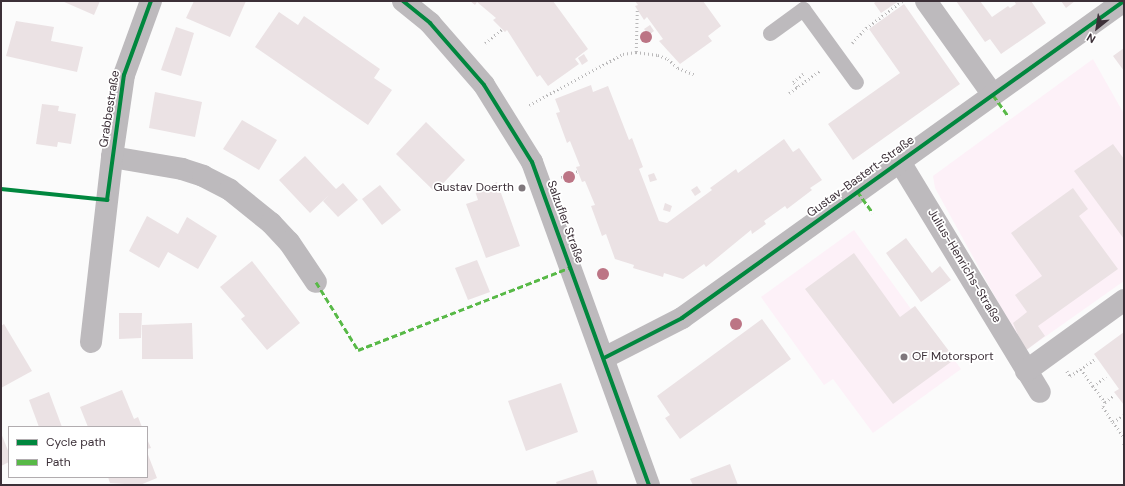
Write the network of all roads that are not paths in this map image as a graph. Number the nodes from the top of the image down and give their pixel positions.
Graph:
1 (151, 1) edge
2 (403, 1) edge
3 (926, 1) edge
4 (1124, 1) edge
5 (808, 5) edge
6 (770, 33) dead end
7 (856, 82) dead end
8 (993, 95) junction
9 (112, 157) junction
10 (900, 162) junction
11 (316, 282) dead end
12 (1124, 300) edge
13 (91, 342) dead end
14 (604, 358) junction
15 (1026, 371) junction
16 (1040, 392) dead end
17 (649, 485) edge

1 - 9 street, Grabbestraße
2 - 14 street, Salzufler Straße
3 - 8 street
4 - 8 street, Gustav-Bastert-Straße
5 - 6 lane
5 - 7 lane
8 - 10 street, Gustav-Bastert-Straße
9 - 11 street, Grabbestraße
9 - 13 street, Grabbestraße
10 - 14 street, Gustav-Bastert-Straße
10 - 15 street, Julius-Henrichs-Straße
12 - 15 street
14 - 17 street, Salzufler Straße
15 - 16 street, Julius-Henrichs-Straße

